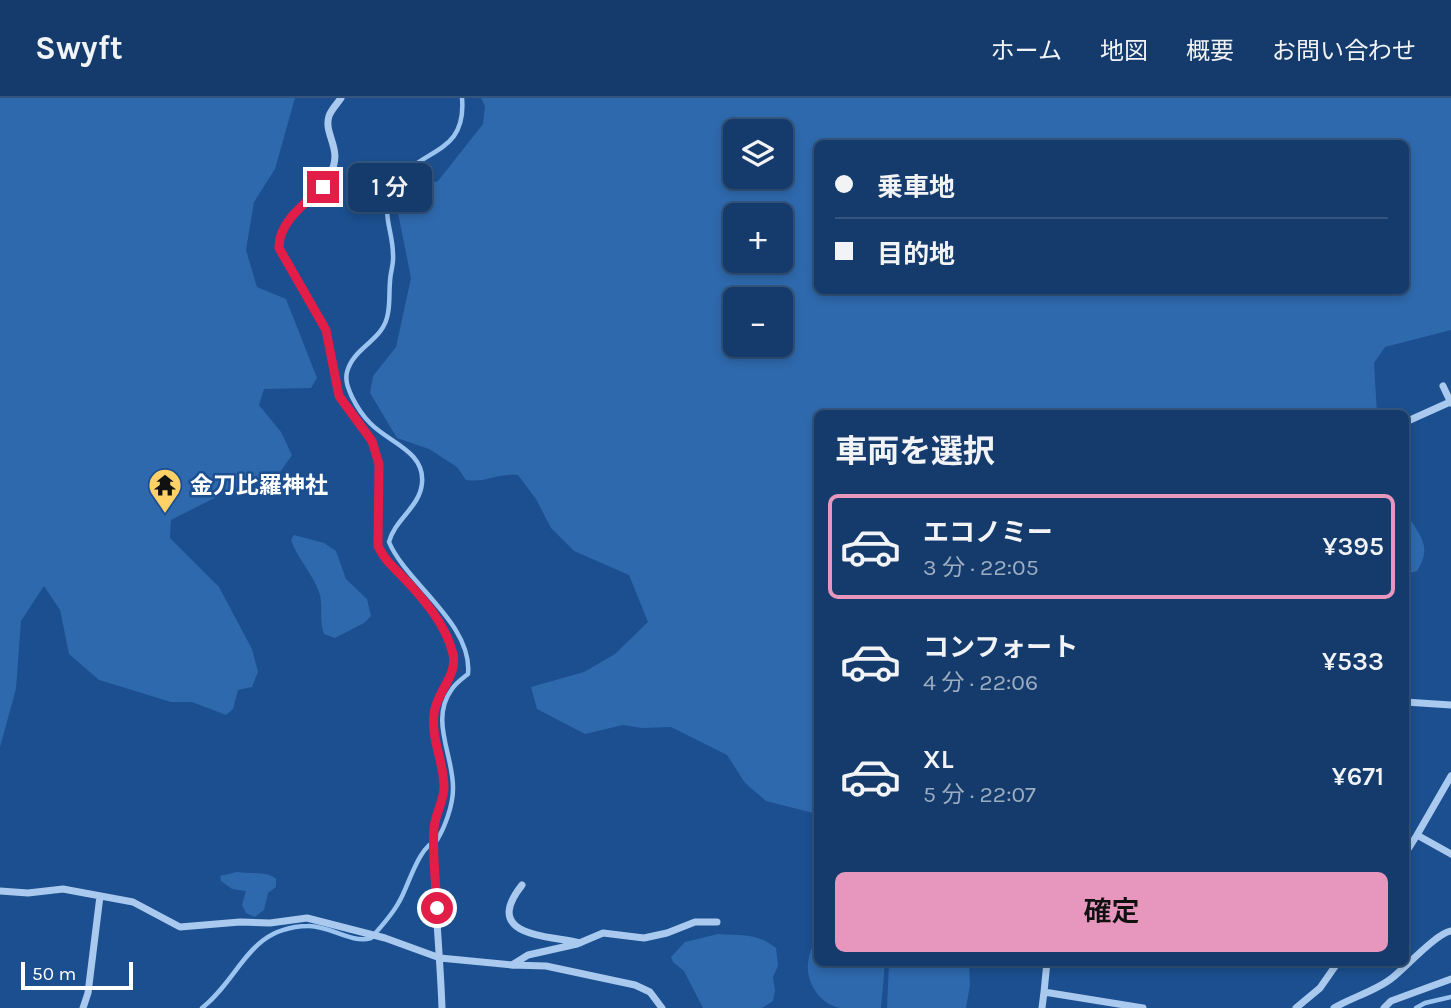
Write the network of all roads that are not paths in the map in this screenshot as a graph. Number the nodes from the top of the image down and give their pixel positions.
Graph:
1 (341, 98) edge
2 (1443, 386) dead end
3 (1451, 402) edge
4 (1410, 420) dead end
5 (1409, 702) edge
6 (1451, 705) edge
7 (1451, 776) edge
8 (1417, 835) junction
9 (1409, 847) edge
10 (1451, 854) edge
11 (522, 885) dead end
12 (0, 891) edge
13 (100, 896) junction
14 (717, 922) dead end
15 (1451, 931) edge
16 (581, 943) junction
17 (440, 957) junction
18 (1409, 964) edge
19 (512, 965) junction
20 (1047, 966) edge
21 (1335, 966) edge
22 (1406, 966) edge
23 (1451, 979) edge
24 (1044, 992) junction
25 (83, 1008) edge
26 (442, 1008) edge
27 (662, 1008) edge
28 (1042, 1008) edge
29 (1143, 1008) edge
30 (1296, 1008) edge
31 (1334, 1008) edge
32 (1384, 1008) edge

1 - 17 street
2 - 3 street
3 - 4 street
5 - 6 street
7 - 8 street
8 - 9 street
8 - 10 street
11 - 16 street
12 - 13 street
13 - 17 street
13 - 25 street
14 - 16 street
15 - 18 street
16 - 19 street
17 - 19 street
17 - 26 street
19 - 27 street
20 - 24 street
21 - 30 street
22 - 31 street
23 - 32 street
24 - 28 street
24 - 29 street

